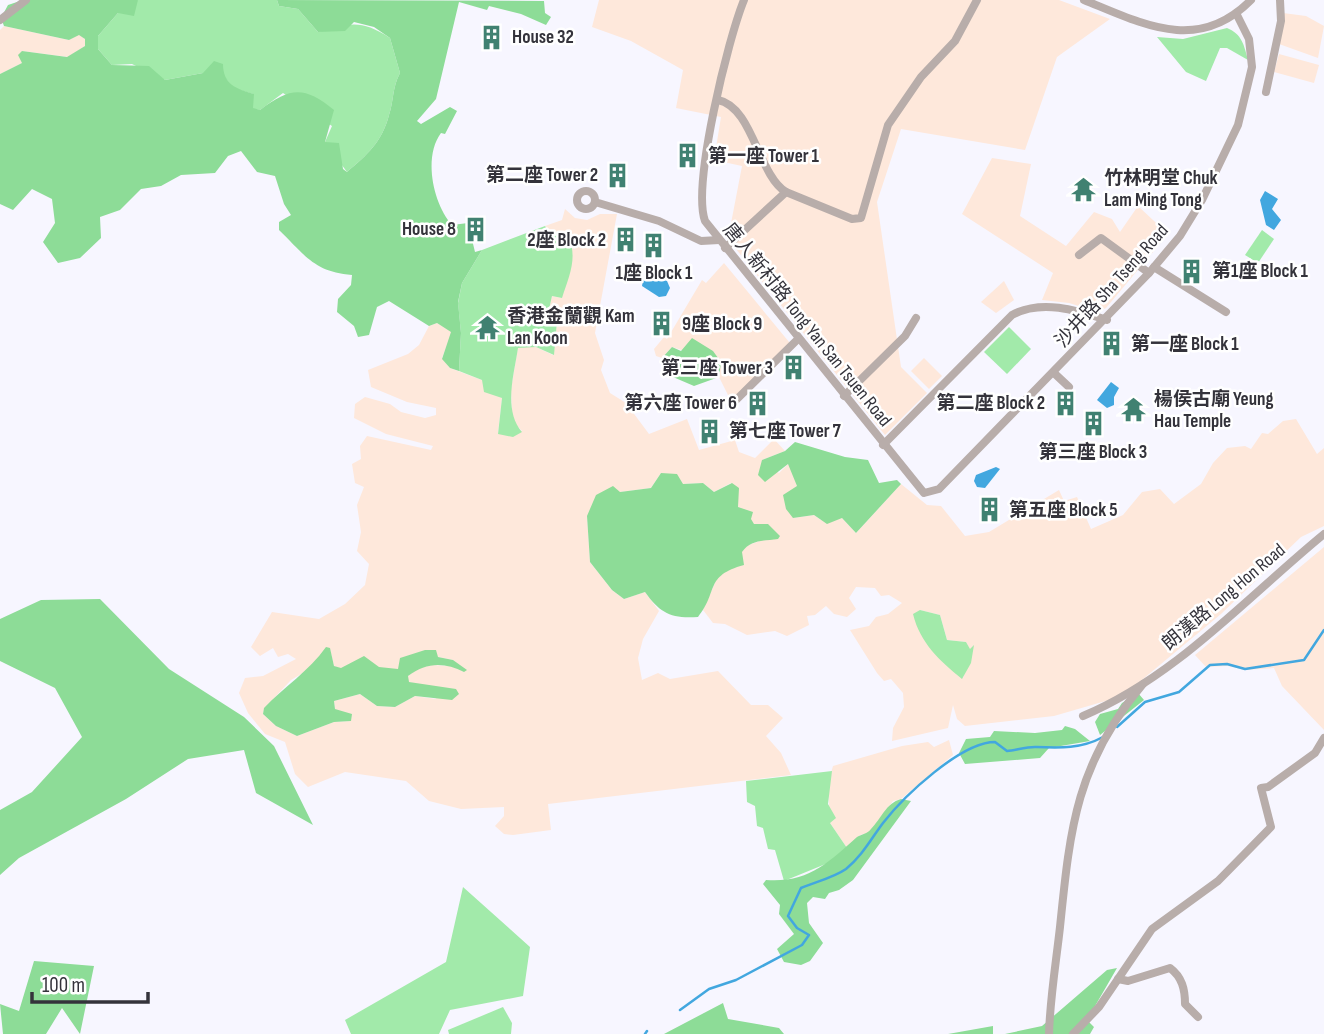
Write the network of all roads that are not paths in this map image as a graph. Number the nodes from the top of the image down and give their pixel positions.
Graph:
1 (26, 0) edge
2 (744, 0) edge
3 (977, 0) edge
4 (1084, 0) edge
5 (1251, 0) edge
6 (1280, 0) edge
7 (1236, 13) junction
8 (0, 20) edge
9 (1266, 92) dead end
10 (718, 100) junction
11 (786, 192) junction
12 (595, 202) dead end
13 (719, 240) junction
14 (725, 248) junction
15 (1079, 255) dead end
16 (1152, 270) junction
17 (1226, 312) dead end
18 (916, 318) dead end
19 (1107, 320) junction
20 (798, 338) junction
21 (1054, 373) junction
22 (1069, 387) dead end
23 (844, 396) junction
24 (733, 403) dead end
25 (883, 445) junction
26 (924, 492) joint
27 (1324, 534) edge
28 (1143, 684) junction
29 (1083, 716) dead end
30 (1323, 743) edge
31 (1118, 979) junction
32 (1198, 1017) dead end
33 (1049, 1034) edge
34 (1073, 1034) edge

1 - 8 street
2 - 10 street, 唐人新村路 Tong Yan San Tsuen Road
3 - 11 street
4 - 7 street
5 - 7 street
6 - 9 street
7 - 16 street, 沙井路 Sha Tseng Road
10 - 11 street
10 - 13 street, 唐人新村路 Tong Yan San Tsuen Road
11 - 14 street
12 - 13 street
13 - 14 street, 唐人新村路 Tong Yan San Tsuen Road
14 - 20 street, 唐人新村路 Tong Yan San Tsuen Road
15 - 16 street
16 - 17 street
16 - 19 street, 沙井路 Sha Tseng Road
18 - 23 street
19 - 21 street, 沙井路 Sha Tseng Road
19 - 25 street
20 - 23 street, 唐人新村路 Tong Yan San Tsuen Road
20 - 24 street
21 - 22 street
21 - 26 street, 沙井路 Sha Tseng Road
23 - 25 street, 唐人新村路 Tong Yan San Tsuen Road
25 - 26 street, 唐人新村路 Tong Yan San Tsuen Road
27 - 28 street, 朗漢路 Long Hon Road
28 - 29 street, 朗漢路 Long Hon Road
28 - 33 street, 朗漢路 Long Hon Road
30 - 31 street
31 - 32 street
31 - 34 street

